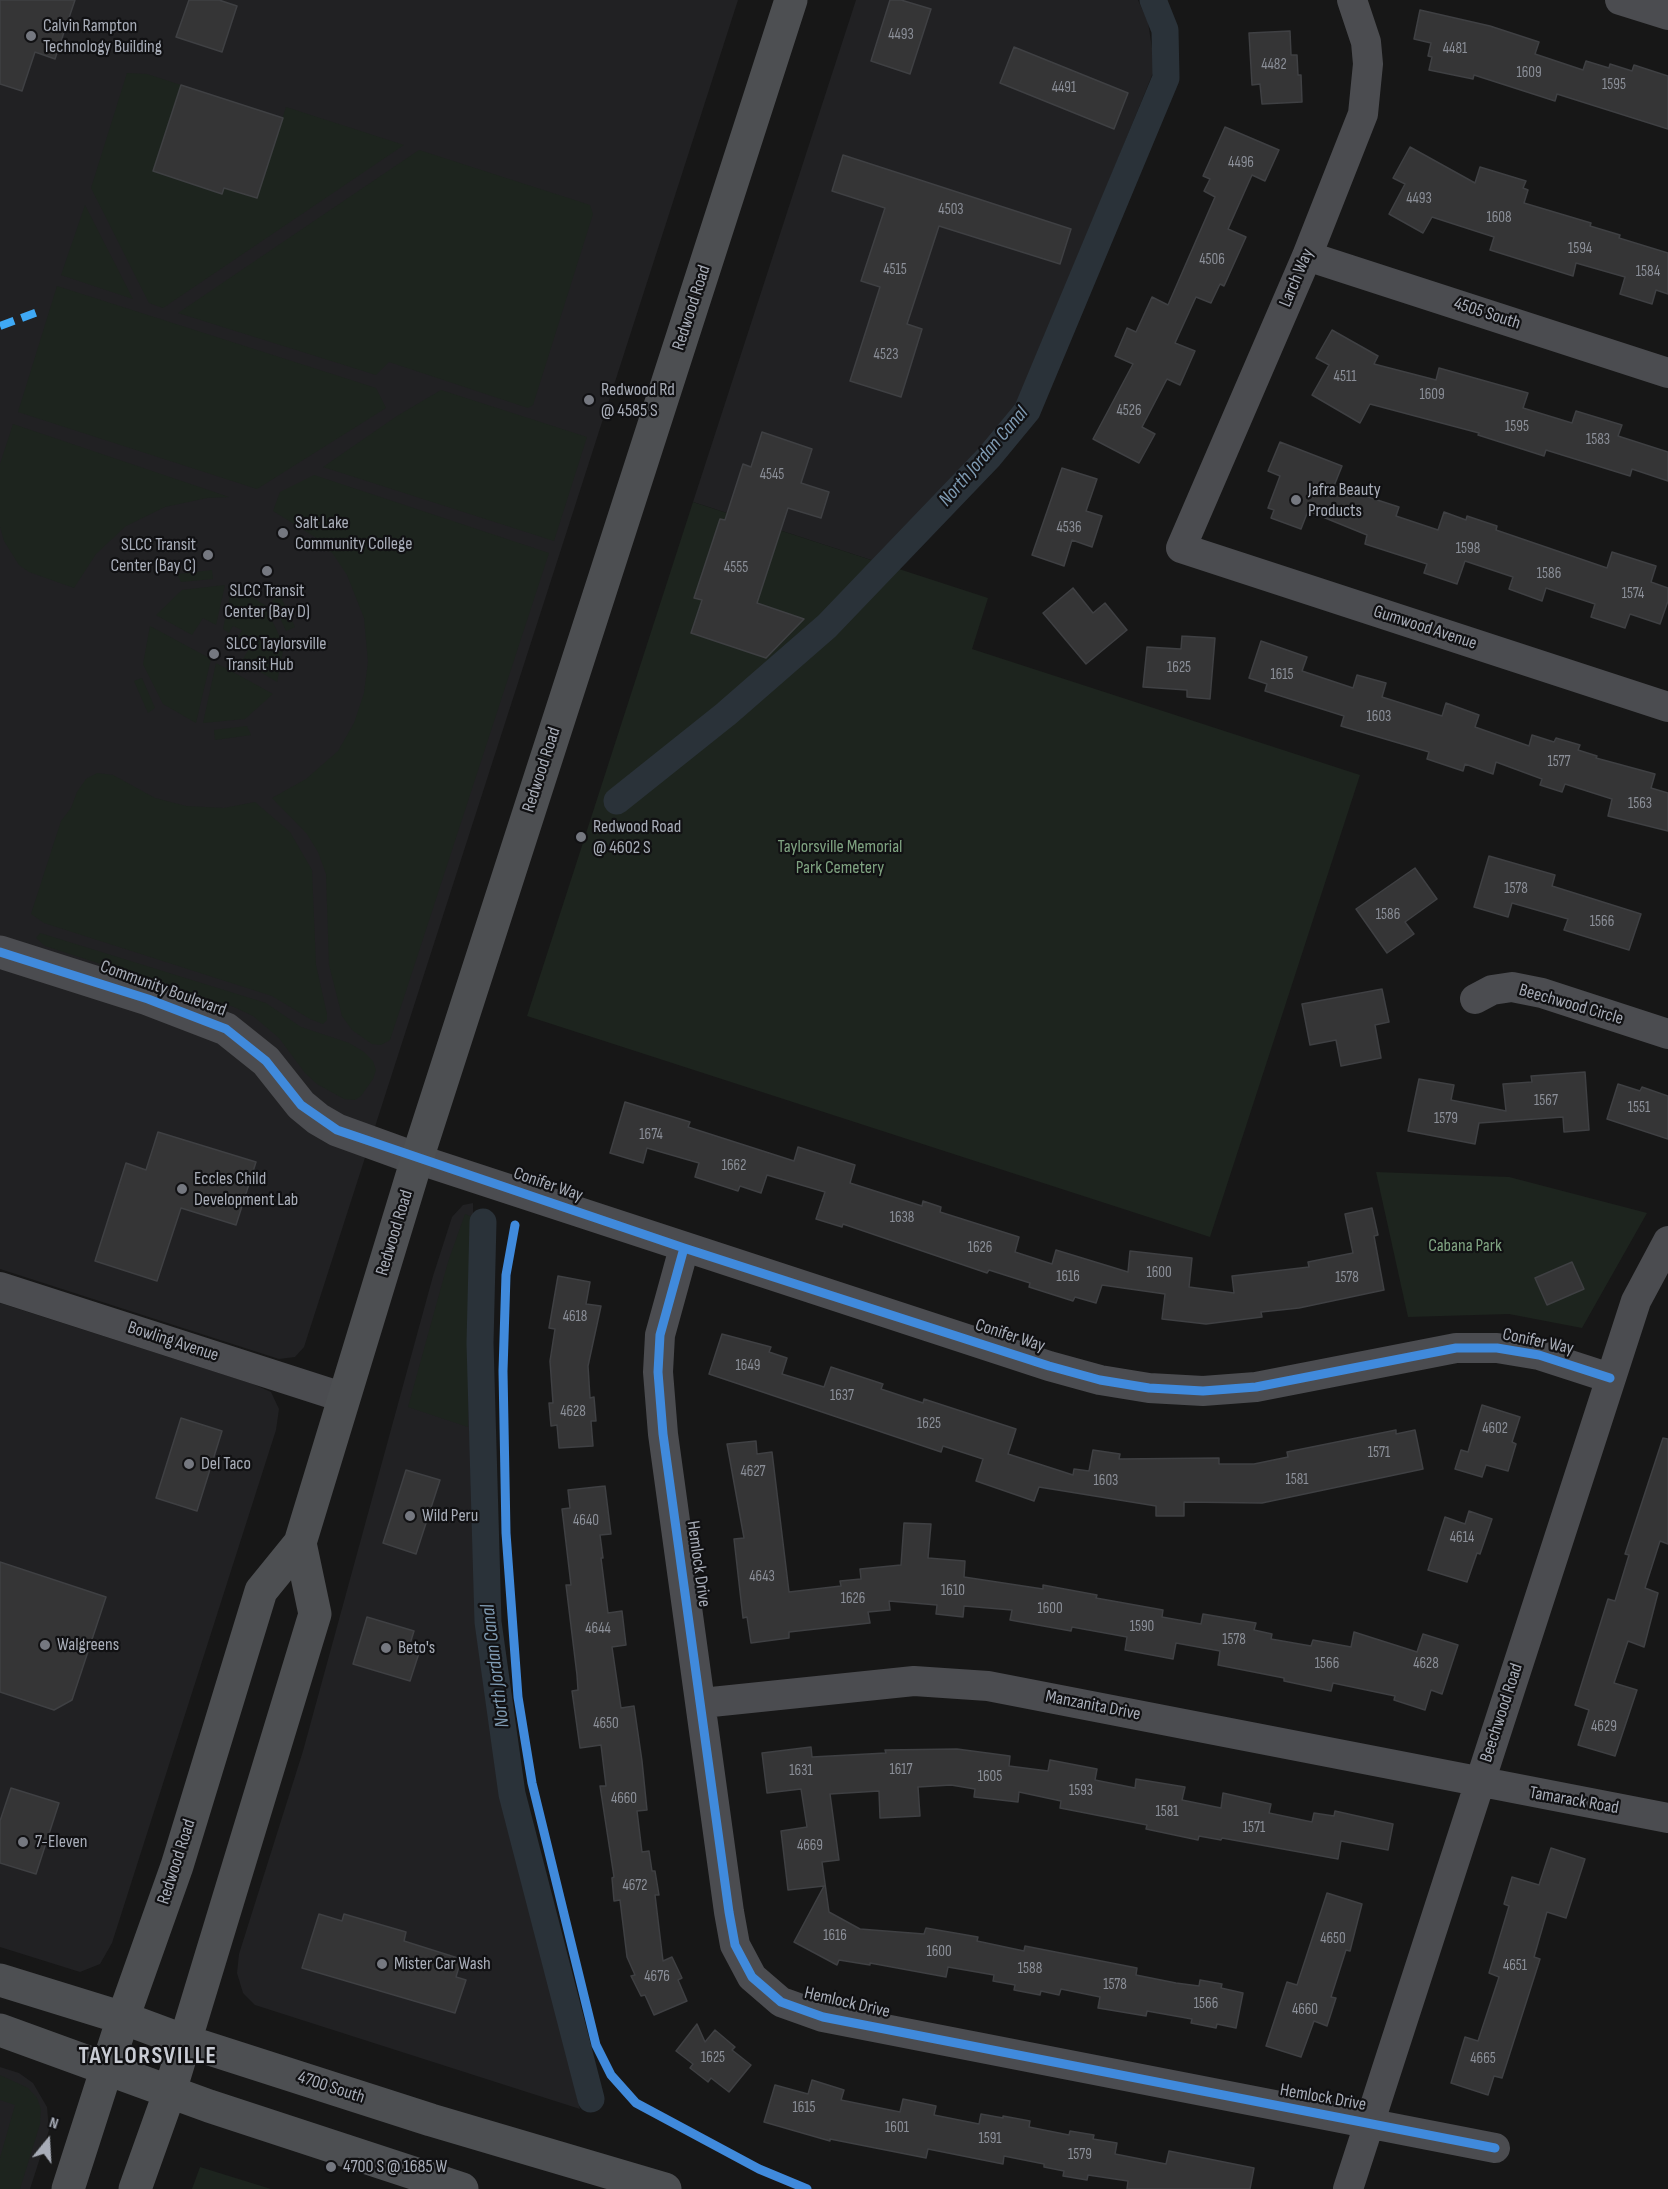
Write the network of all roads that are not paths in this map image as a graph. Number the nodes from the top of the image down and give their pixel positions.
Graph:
1 (790, 0) edge
2 (1352, 0) edge
3 (1620, 0) edge
4 (1668, 15) edge
5 (1307, 256) junction
6 (1668, 373) edge
7 (1181, 548) joint
8 (1668, 707) edge
9 (0, 952) edge
10 (1475, 999) dead end
11 (1668, 1034) edge
12 (417, 1159) junction
13 (1668, 1241) edge
14 (684, 1248) junction
15 (0, 1287) edge
16 (1610, 1378) junction
17 (345, 1398) junction
18 (300, 1543) junction
19 (702, 1703) junction
20 (1479, 1782) junction
21 (1668, 1818) edge
22 (0, 1980) edge
23 (123, 2018) junction
24 (0, 2030) edge
25 (185, 2041) junction
26 (106, 2069) junction
27 (170, 2091) junction
28 (1368, 2123) junction
29 (1495, 2148) dead end
30 (68, 2189) edge
31 (135, 2189) edge
32 (462, 2189) edge
33 (665, 2189) edge
34 (1348, 2189) edge

1 - 12 main road, Redwood Road
2 - 5 street, Larch Way
3 - 4 street
5 - 6 street, 4505 South
5 - 7 street, Larch Way
7 - 8 street, Gumwood Avenue
9 - 12 street, Community Boulevard
10 - 11 street, Beechwood Circle
12 - 14 street, Conifer Way
12 - 17 main road, Redwood Road
13 - 16 street, Beechwood Road
14 - 16 street, Conifer Way
14 - 19 street, Hemlock Drive
15 - 17 street, Bowling Avenue
16 - 20 street, Beechwood Road
17 - 18 main road, Redwood Road
18 - 23 main road, Redwood Road
18 - 25 main road, Redwood Road
19 - 20 street, Manzanita Drive
19 - 28 street, Hemlock Drive
20 - 21 street, Tamarack Road
20 - 28 street, Beechwood Road
22 - 23 main road, 4700 South
23 - 25 main road, 4700 South
23 - 26 main road, Redwood Road
24 - 26 main road
25 - 27 main road, Redwood Road
25 - 33 main road, 4700 South
26 - 27 main road
26 - 30 main road, Redwood Road
27 - 31 main road, Redwood Road
27 - 32 main road
28 - 29 street, Hemlock Drive
28 - 34 street, Beechwood Road

